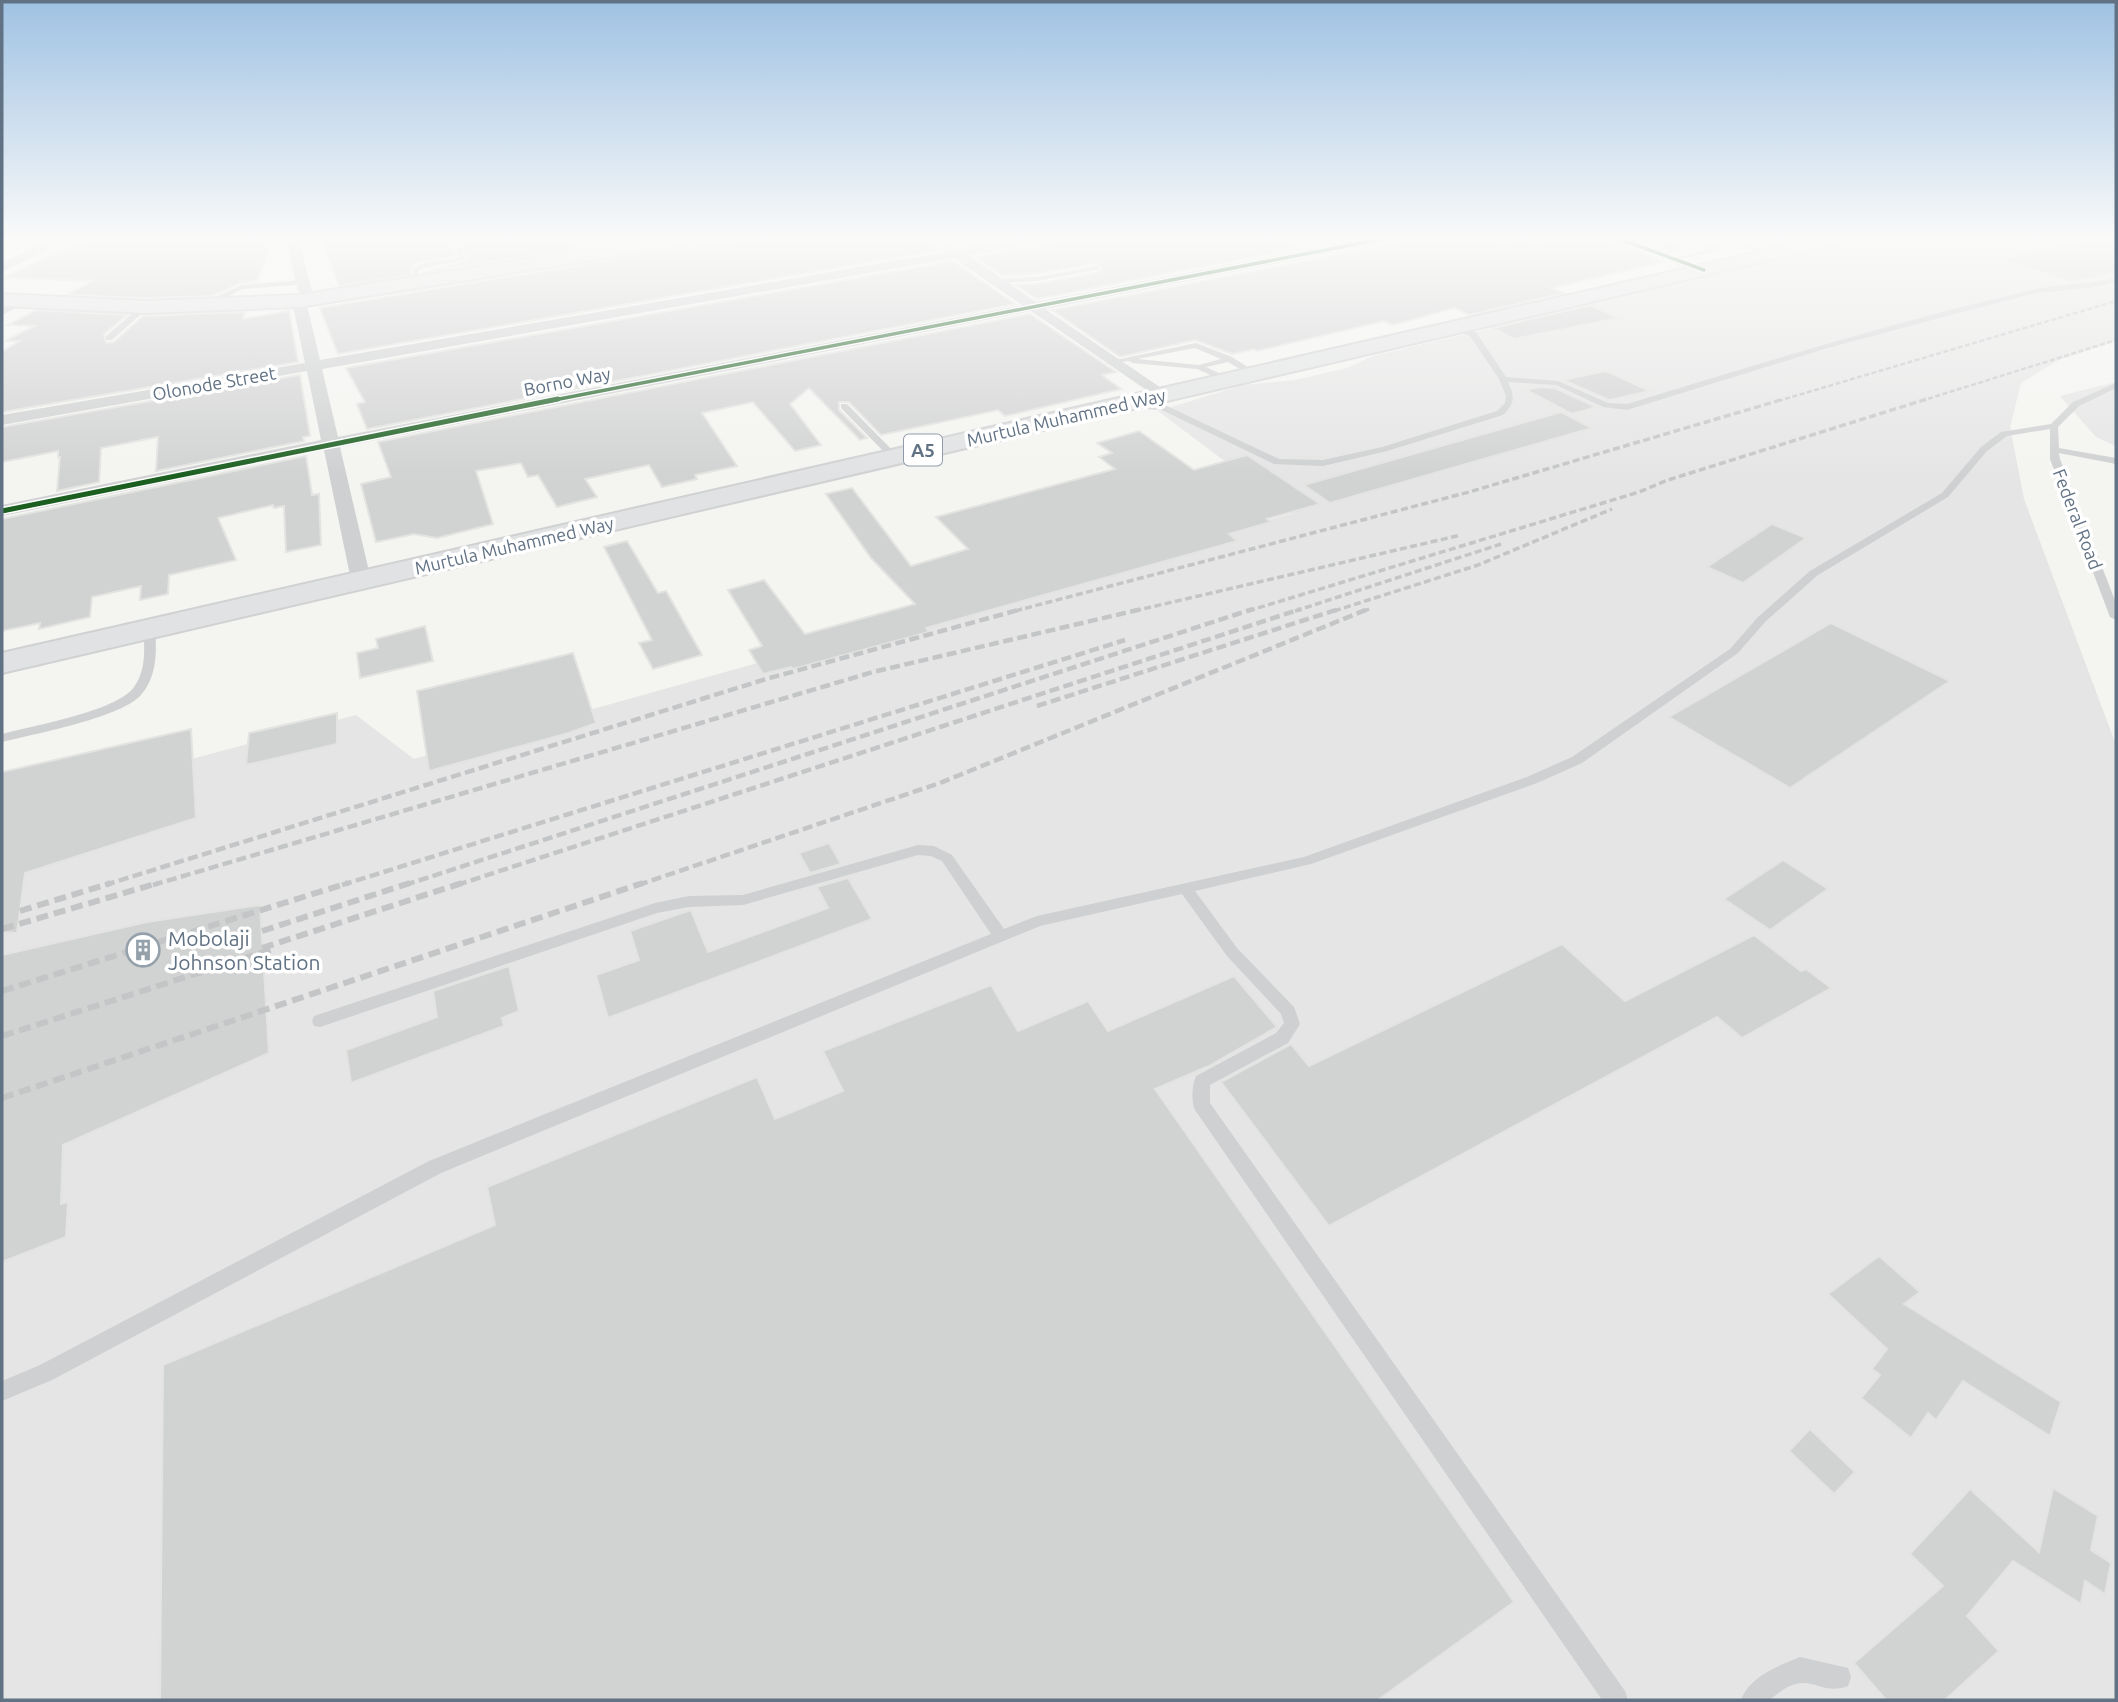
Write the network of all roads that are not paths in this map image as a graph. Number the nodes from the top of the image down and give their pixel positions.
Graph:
1 (132, 317) edge
2 (305, 317) edge
3 (590, 317) edge
4 (987, 317) edge
5 (1050, 317) edge
6 (1492, 317) edge
7 (1931, 317) edge
8 (1457, 327) junction
9 (109, 338) dead end
10 (1115, 361) junction
11 (311, 366) junction
12 (1199, 367) junction
13 (1228, 369) junction
14 (1503, 379) junction
15 (2116, 385) edge
16 (1161, 395) junction
17 (1118, 404) junction
18 (844, 407) dead end
19 (2, 420) edge
20 (2054, 426) junction
21 (332, 443) junction
22 (2056, 454) junction
23 (894, 457) junction
24 (2116, 461) edge
25 (2, 511) edge
26 (361, 580) junction
27 (2116, 617) edge
28 (149, 629) junction
29 (2, 663) edge
30 (2, 738) edge
31 (1186, 889) junction
32 (1001, 936) junction
33 (320, 1021) dead end
34 (2, 1391) edge
35 (1839, 1677) dead end
36 (1616, 1700) edge
37 (1753, 1700) edge

1 - 9 lane
2 - 11 street
3 - 11 street, Olonode Street
4 - 21 street, Borno Way
5 - 10 street
6 - 8 main road, Murtula Muhammed Way / A5
7 - 14 lane
8 - 13 main road, Murtula Muhammed Way / A5
8 - 14 lane
10 - 12 lane
10 - 13 lane
10 - 16 street
11 - 19 street, Olonode Street
11 - 21 street
12 - 13 lane
12 - 13 lane
13 - 16 main road, Murtula Muhammed Way / A5
14 - 17 lane
15 - 20 lane
16 - 17 main road, Murtula Muhammed Way / A5
17 - 23 main road, Murtula Muhammed Way / A5
18 - 23 lane
20 - 22 lane, Federal Road
20 - 31 lane
21 - 25 street, Borno Way
21 - 26 street
22 - 24 lane
22 - 27 lane, Federal Road
23 - 26 main road, Murtula Muhammed Way / A5
26 - 28 main road, Murtula Muhammed Way / A5
28 - 29 main road, Murtula Muhammed Way / A5
28 - 30 lane
31 - 32 lane
31 - 36 lane
32 - 33 lane
32 - 34 lane
35 - 37 lane

